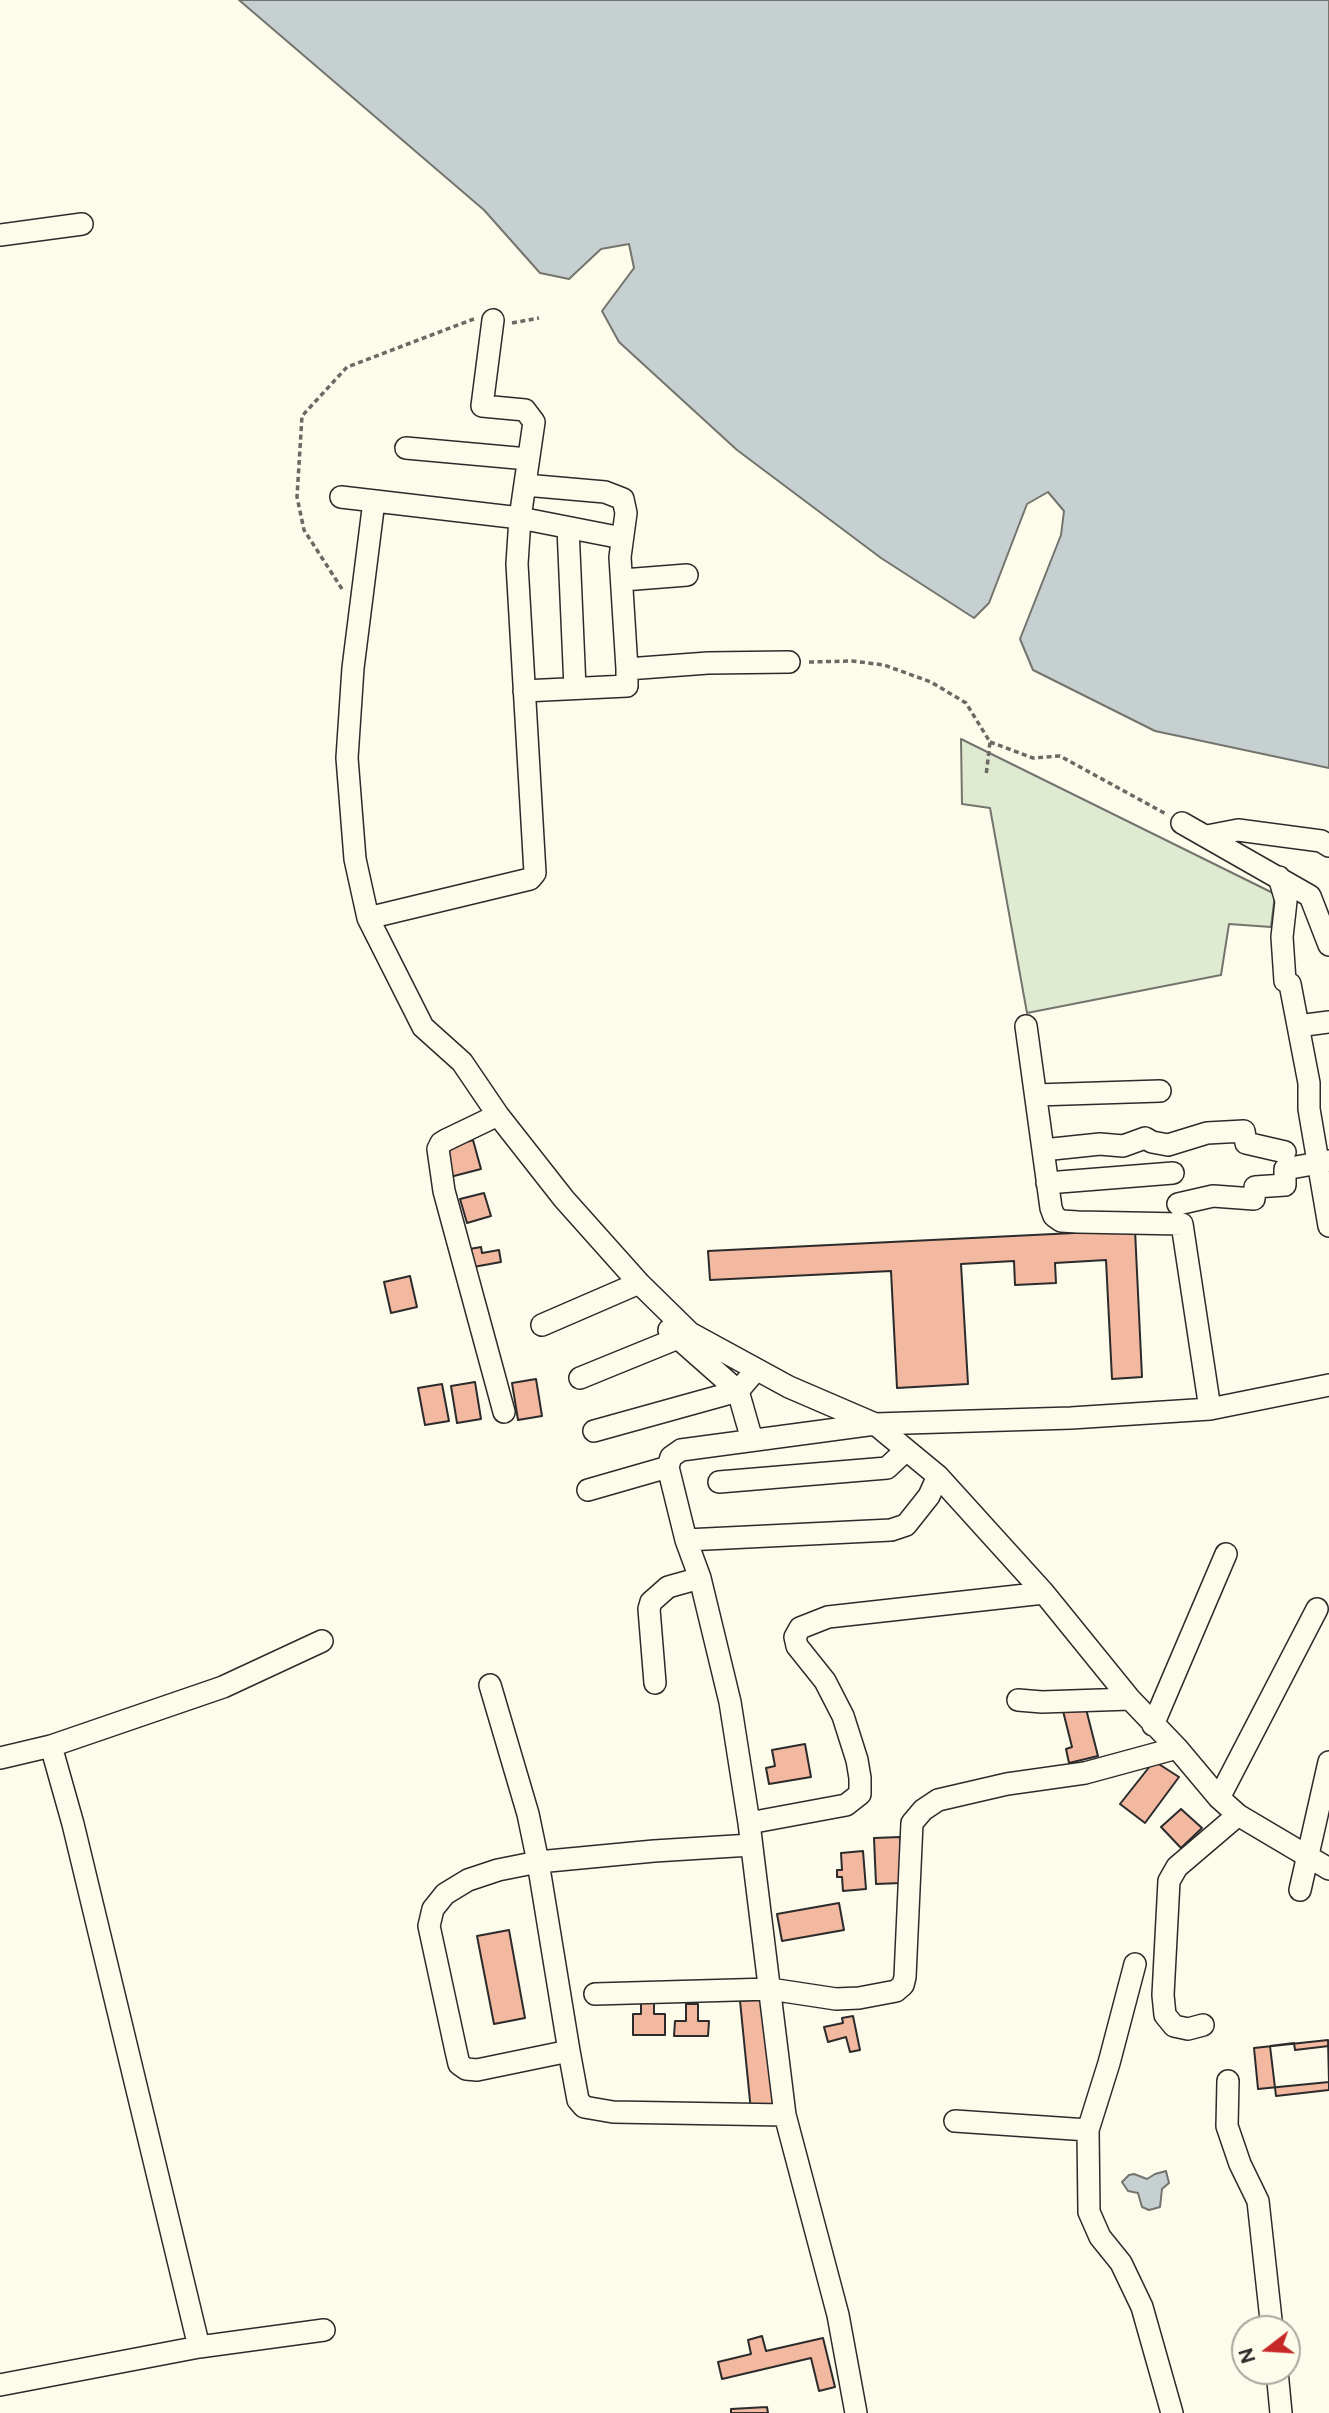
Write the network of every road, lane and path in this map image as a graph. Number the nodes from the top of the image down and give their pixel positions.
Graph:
1 (82, 224) dead end
2 (0, 235) edge
3 (540, 318) dead end
4 (493, 320) junction
5 (406, 449) dead end
6 (528, 459) junction
7 (525, 485) junction
8 (341, 497) dead end
9 (374, 501) junction
10 (520, 518) junction
11 (568, 528) junction
12 (622, 538) junction
13 (687, 575) dead end
14 (623, 580) junction
15 (343, 591) dead end
16 (789, 662) joint
17 (627, 669) junction
18 (575, 688) junction
19 (524, 691) junction
20 (990, 742) junction
21 (986, 776) dead end
22 (1182, 823) joint
23 (1207, 836) junction
24 (1329, 846) edge
25 (1279, 877) junction
26 (368, 918) junction
27 (1329, 945) edge
28 (1329, 1022) edge
29 (1026, 1026) dead end
30 (1298, 1026) junction
31 (1160, 1091) dead end
32 (1036, 1095) junction
33 (1319, 1107) edge
34 (498, 1115) junction
35 (1168, 1145) junction
36 (1043, 1150) junction
37 (1285, 1152) dead end
38 (1323, 1162) edge
39 (1172, 1173) junction
40 (1047, 1183) junction
41 (1180, 1214) junction
42 (1329, 1226) edge
43 (583, 1240) dead end
44 (633, 1286) junction
45 (542, 1325) dead end
46 (683, 1335) junction
47 (756, 1370) junction
48 (580, 1378) dead end
49 (1329, 1385) edge
50 (738, 1391) junction
51 (1210, 1409) junction
52 (504, 1412) dead end
53 (875, 1424) junction
54 (594, 1431) dead end
55 (752, 1440) junction
56 (905, 1451) junction
57 (668, 1467) junction
58 (939, 1476) junction
59 (719, 1482) dead end
60 (587, 1490) dead end
61 (686, 1540) junction
62 (1226, 1554) dead end
63 (700, 1578) junction
64 (1044, 1593) junction
65 (1317, 1609) dead end
66 (322, 1642) dead end
67 (655, 1684) dead end
68 (490, 1685) dead end
69 (1130, 1699) junction
70 (1018, 1700) dead end
71 (1153, 1724) junction
72 (51, 1746) junction
73 (1177, 1748) junction
74 (0, 1758) edge
75 (1329, 1762) edge
76 (1219, 1798) junction
77 (1238, 1815) junction
78 (749, 1823) junction
79 (751, 1845) junction
80 (1307, 1857) junction
81 (538, 1862) junction
82 (1329, 1869) edge
83 (1300, 1890) dead end
84 (1135, 1964) dead end
85 (770, 1989) junction
86 (595, 1994) dead end
87 (1203, 2025) dead end
88 (569, 2051) junction
89 (1228, 2081) dead end
90 (785, 2115) junction
91 (955, 2121) dead end
92 (1088, 2130) junction
93 (1270, 2315) edge
94 (324, 2330) dead end
95 (199, 2347) junction
96 (0, 2385) edge
97 (1278, 2385) edge
98 (856, 2413) edge
99 (1172, 2413) edge
100 (1281, 2413) edge

1 - 2 street
3 - 4 path
4 - 6 street
4 - 15 path
5 - 6 street
6 - 7 street
7 - 10 street
7 - 12 street
8 - 9 street
9 - 10 street
9 - 26 street
10 - 11 street
10 - 19 street
11 - 12 street
11 - 18 street
12 - 14 street
13 - 14 street
14 - 17 street
16 - 17 street
16 - 20 path
17 - 18 street
18 - 19 street
19 - 26 street
20 - 21 path
20 - 22 path
22 - 23 street
23 - 24 street
23 - 25 street
25 - 27 street
25 - 30 street
26 - 34 street
28 - 30 street
29 - 32 street
30 - 33 street
31 - 32 street
32 - 36 street
33 - 38 street
34 - 44 street
34 - 52 street
35 - 36 street
35 - 37 street
35 - 39 street
36 - 40 street
38 - 41 street
38 - 42 street
39 - 40 street
39 - 41 street
40 - 41 street
41 - 51 street
43 - 44 street
44 - 45 street
44 - 46 street
46 - 47 street
46 - 48 street
46 - 50 street
47 - 50 street
47 - 53 street
49 - 51 street
50 - 54 street
50 - 55 street
51 - 53 street
53 - 55 street
53 - 56 street
55 - 57 street
56 - 58 street
56 - 59 street
57 - 60 street
57 - 61 street
58 - 61 street
58 - 64 street
61 - 63 street
62 - 71 street
63 - 67 street
63 - 78 street
64 - 69 street
64 - 78 street
65 - 76 street
66 - 72 street
68 - 81 street
69 - 70 street
69 - 71 street
71 - 73 street
72 - 74 street
72 - 95 street
73 - 76 street
73 - 85 street
75 - 80 street
76 - 77 street
77 - 80 street
77 - 87 street
78 - 79 street
79 - 81 street
79 - 85 street
80 - 82 street
80 - 83 street
81 - 88 street
81 - 88 street
84 - 92 street
85 - 86 street
85 - 90 street
88 - 90 street
89 - 93 street
90 - 98 street
91 - 92 street
92 - 99 street
94 - 95 street
95 - 96 street
97 - 100 street

